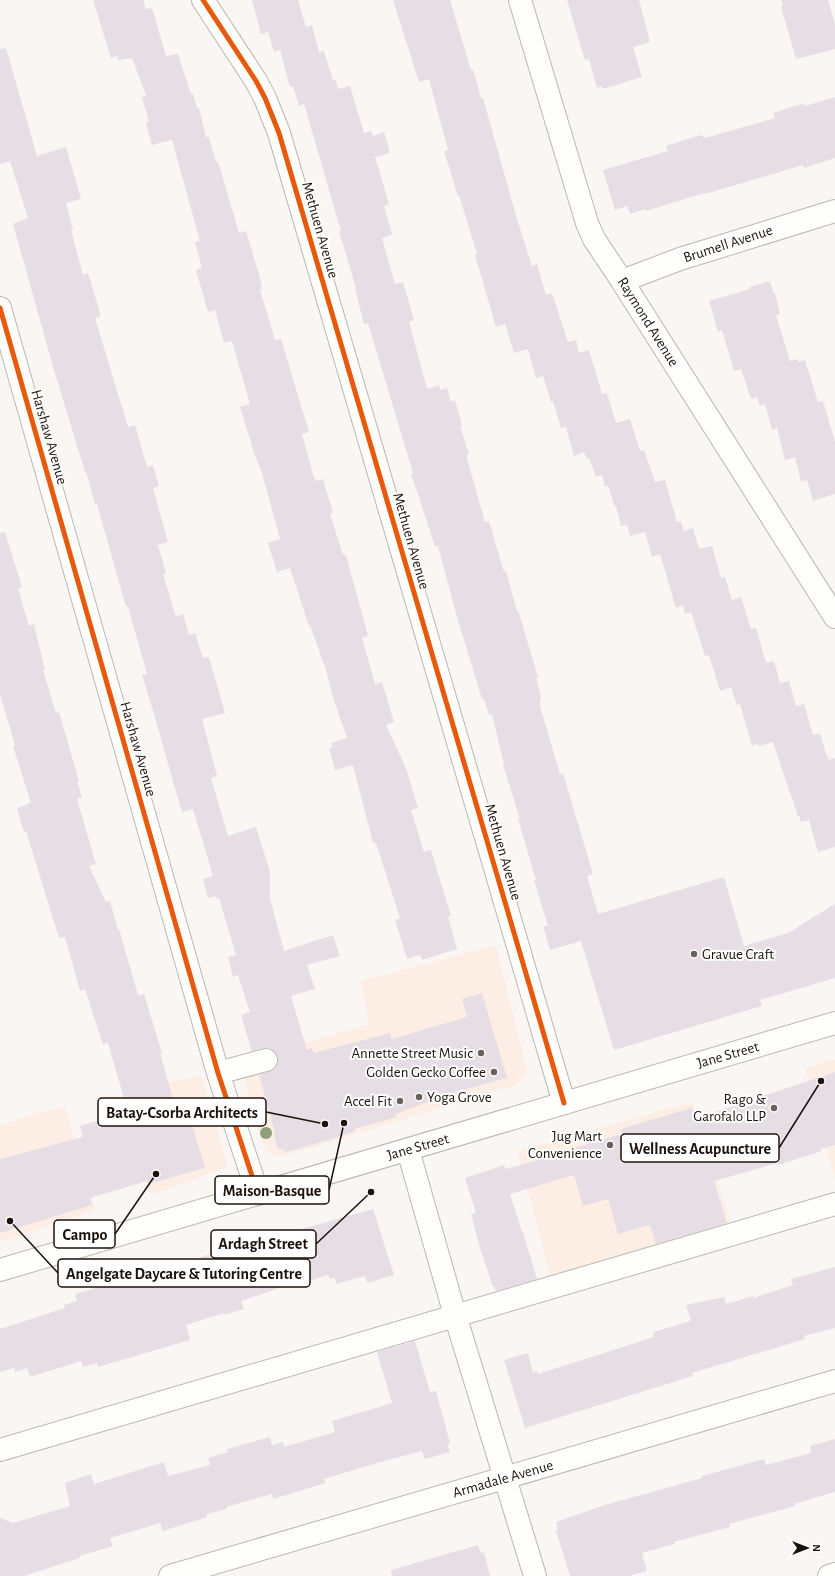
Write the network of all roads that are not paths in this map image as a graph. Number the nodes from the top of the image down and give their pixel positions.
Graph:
1 (203, 0) edge
2 (520, 0) edge
3 (835, 211) edge
4 (622, 280) junction
5 (0, 308) edge
6 (835, 616) edge
7 (835, 1024) edge
8 (266, 1060) dead end
9 (218, 1073) junction
10 (564, 1103) junction
11 (408, 1150) junction
12 (258, 1194) junction
13 (835, 1204) edge
14 (0, 1270) edge
15 (455, 1315) junction
16 (835, 1381) edge
17 (0, 1450) edge
18 (504, 1478) junction
19 (835, 1574) edge
20 (170, 1576) edge
21 (534, 1576) edge
22 (829, 1576) edge

1 - 10 street, Methuen Avenue
2 - 4 street, Raymond Avenue
3 - 4 street, Brumell Avenue
4 - 6 street, Raymond Avenue
5 - 9 street, Harshaw Avenue
7 - 10 street, Jane Street
8 - 9 street
9 - 12 street, Harshaw Avenue
10 - 11 street, Jane Street
11 - 12 street, Jane Street
11 - 15 street
12 - 14 street, Jane Street
13 - 15 street
15 - 17 street
15 - 18 street
16 - 18 street, Armadale Avenue
18 - 20 street, Armadale Avenue
18 - 21 street
19 - 22 street

